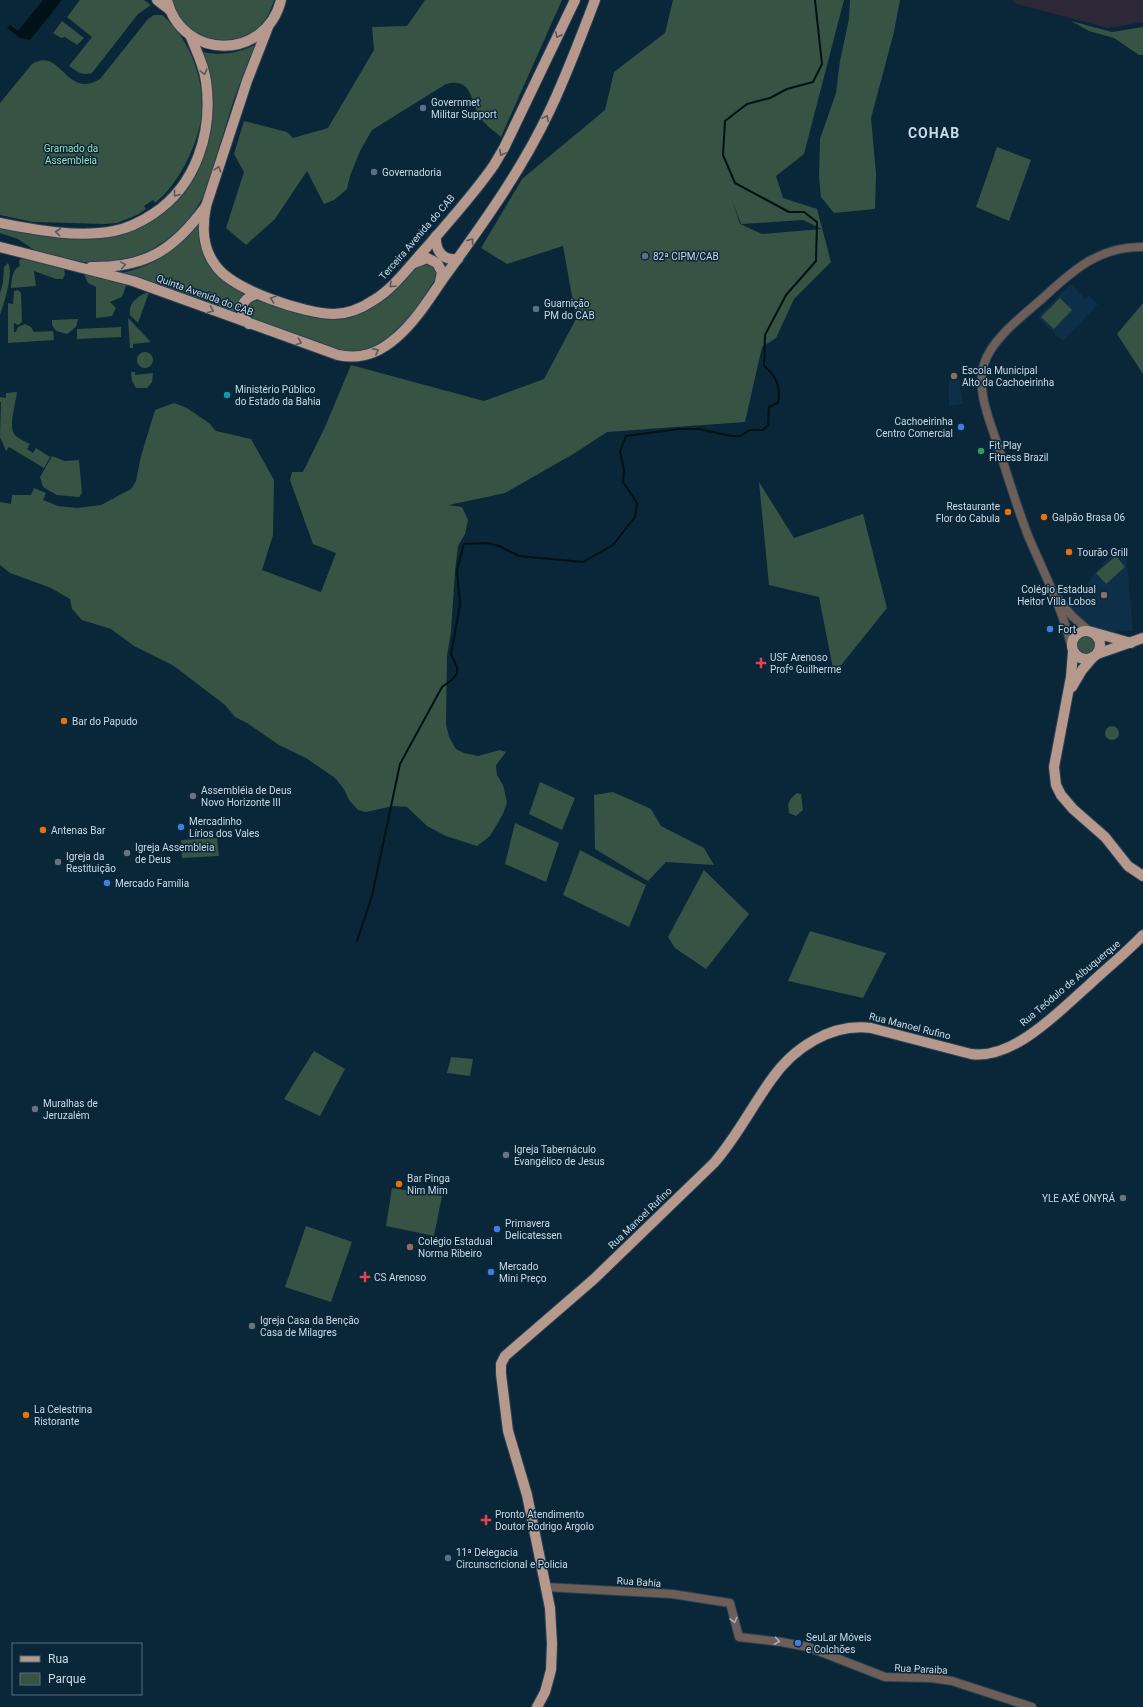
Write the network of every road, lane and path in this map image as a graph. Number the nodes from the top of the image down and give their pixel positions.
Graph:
1 (157, 0) edge
2 (167, 0) edge
3 (281, 0) edge
4 (575, 0) edge
5 (595, 0) edge
6 (170, 10) junction
7 (268, 27) junction
8 (190, 35) junction
9 (206, 206) junction
10 (0, 223) edge
11 (436, 236) junction
12 (0, 247) edge
13 (1143, 247) edge
14 (458, 259) junction
15 (412, 264) junction
16 (71, 266) junction
17 (440, 284) junction
18 (257, 294) junction
19 (249, 324) junction
20 (1050, 587) junction
21 (1090, 632) junction
22 (1143, 638) edge
23 (1131, 643) junction
24 (1072, 648) junction
25 (1095, 655) junction
26 (1067, 698) junction
27 (1143, 876) edge
28 (1143, 935) edge
29 (987, 1055) joint
30 (545, 1587) junction
31 (739, 1637) joint
32 (537, 1707) edge
33 (1032, 1707) edge

1 - 6 main road
2 - 6 main road
3 - 7 main road
4 -> 11 main road, Terceira Avenida do CAB
14 -> 5 main road
6 - 8 main road
7 - 8 main road
9 -> 7 main road
8 -> 10 main road
16 -> 9 main road
9 - 18 main road, Terceira Avenida do CAB
11 - 14 main road
11 - 15 main road, Terceira Avenida do CAB
12 - 16 main road, Quinta Avenida do CAB
13 - 20 street
14 - 17 main road
15 - 17 main road
15 -> 18 main road, Terceira Avenida do CAB
16 -> 19 main road, Quinta Avenida do CAB
19 -> 17 main road, Quinta Avenida do CAB
18 - 19 main road
20 - 21 street
20 - 24 street
21 - 23 main road
21 - 24 main road
21 - 25 main road
22 - 23 main road
23 - 25 main road
24 - 25 main road
24 - 26 main road
25 - 26 main road
26 - 27 main road
28 - 29 main road, Rua Teódulo de Albuquerque
29 - 30 main road, Rua Manoel Rufino
30 -> 31 street, Rua Bahia
30 - 32 main road, Rua Manoel Rufino
31 -> 33 street, Rua Paraiba

